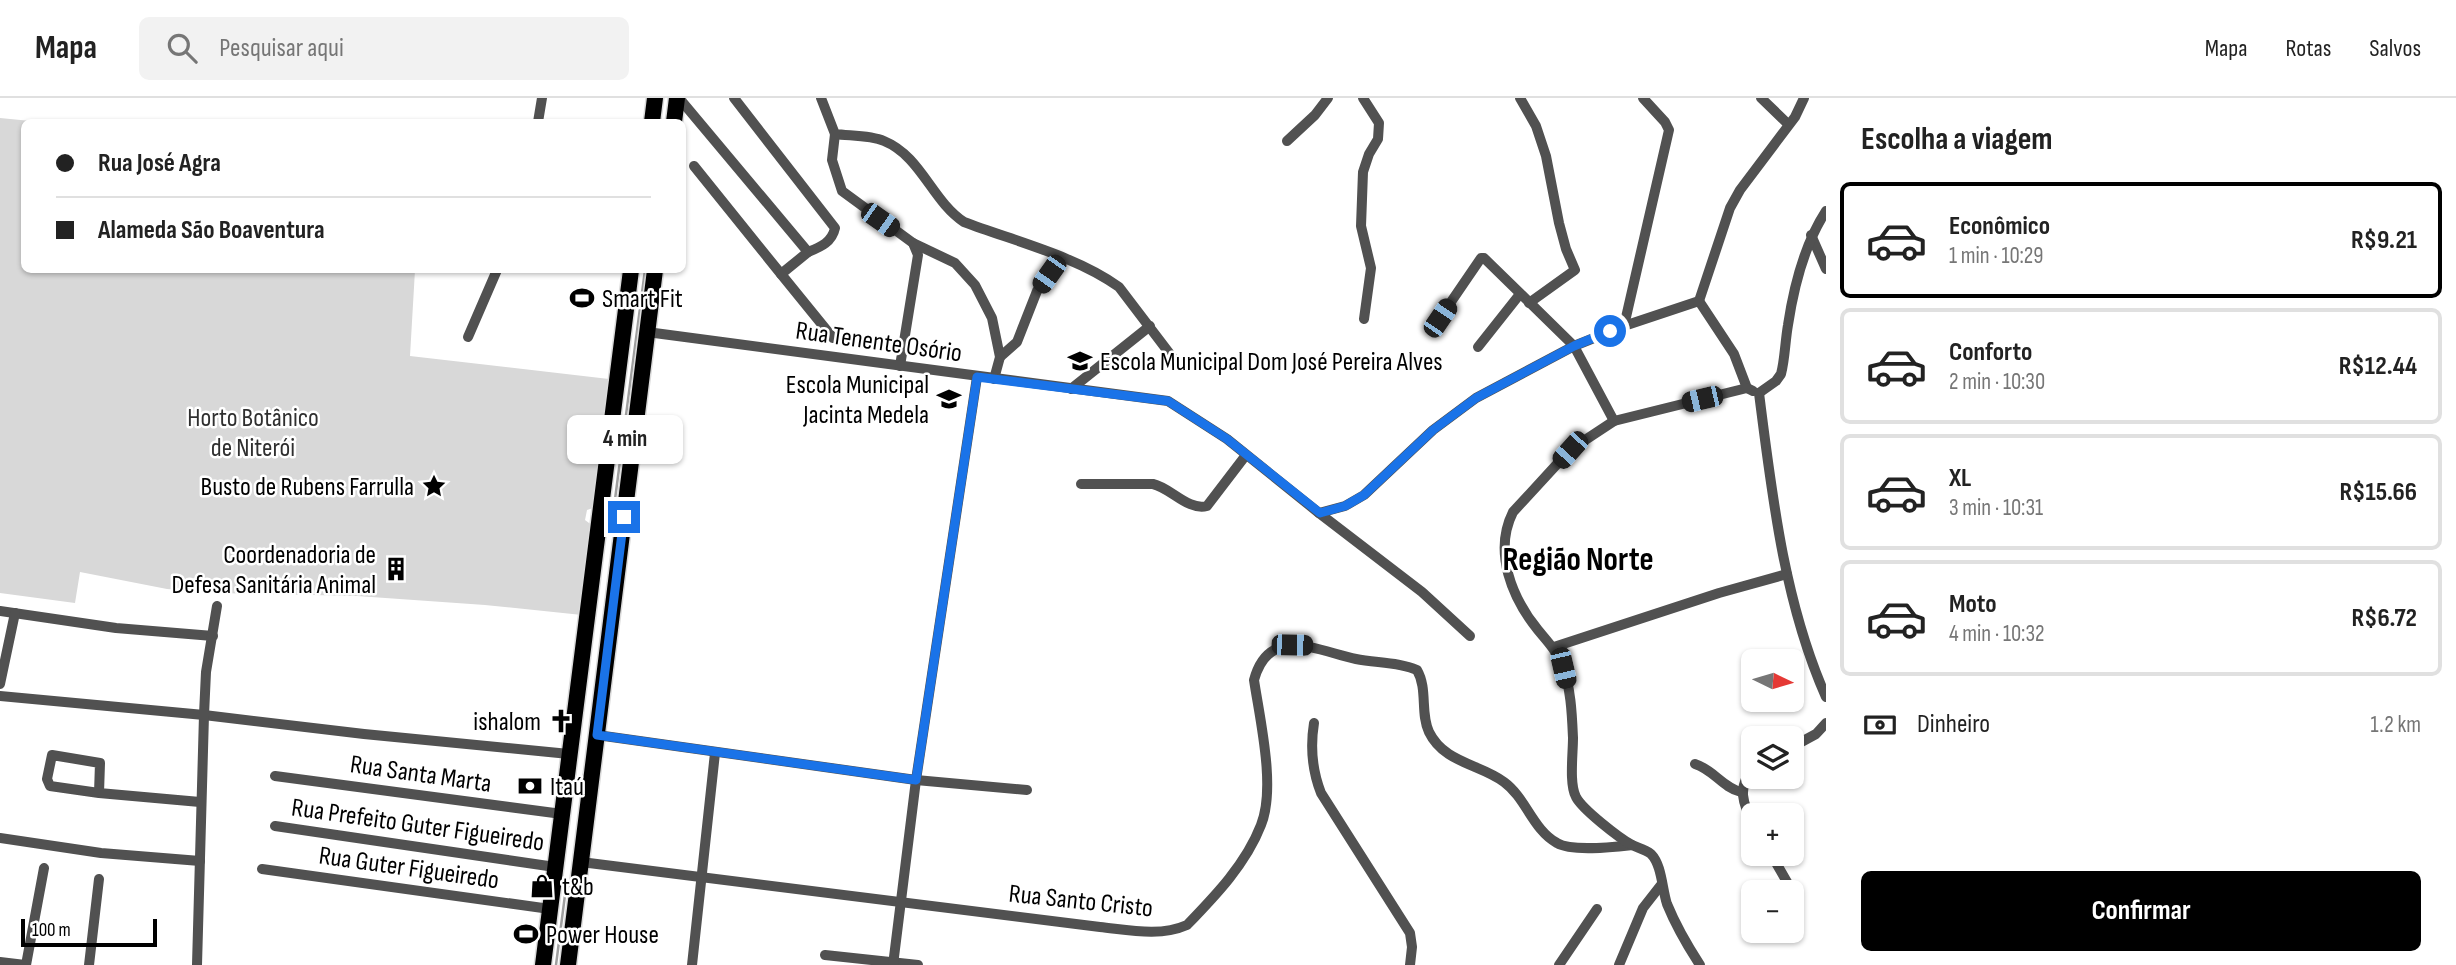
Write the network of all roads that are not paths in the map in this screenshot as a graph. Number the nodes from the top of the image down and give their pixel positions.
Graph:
1 (542, 98) edge
2 (655, 98) edge
3 (678, 98) edge
4 (734, 98) edge
5 (821, 98) edge
6 (1328, 98) edge
7 (1363, 98) edge
8 (1520, 98) edge
9 (1643, 98) edge
10 (1762, 98) edge
11 (1804, 98) edge
12 (538, 119) edge
13 (652, 119) edge
14 (674, 119) edge
15 (1788, 124) junction
16 (835, 134) junction
17 (1287, 141) dead end
18 (694, 166) dead end
19 (1826, 211) edge
20 (1811, 235) junction
21 (913, 243) junction
22 (808, 252) junction
23 (1061, 257) junction
24 (1826, 269) edge
25 (496, 273) edge
26 (631, 273) edge
27 (655, 273) edge
28 (781, 274) junction
29 (1520, 294) junction
30 (1699, 301) junction
31 (1529, 303) junction
32 (1440, 318) dead end
33 (1364, 319) dead end
34 (1150, 326) junction
35 (1624, 326) junction
36 (647, 332) junction
37 (468, 337) dead end
38 (833, 338) dead end
39 (1574, 346) junction
40 (1478, 347) dead end
41 (1000, 357) junction
42 (1173, 358) dead end
43 (900, 366) junction
44 (977, 377) junction
45 (994, 379) junction
46 (1747, 388) junction
47 (1071, 389) junction
48 (1759, 393) junction
49 (1614, 421) junction
50 (1246, 455) junction
51 (1081, 484) dead end
52 (1320, 513) junction
53 (1787, 574) junction
54 (217, 606) dead end
55 (0, 611) edge
56 (15, 613) junction
57 (213, 636) junction
58 (1470, 636) dead end
59 (1554, 647) junction
60 (0, 684) edge
61 (0, 696) edge
62 (1826, 697) edge
63 (204, 715) junction
64 (1314, 723) dead end
65 (1826, 723) edge
66 (597, 735) junction
67 (1804, 740) edge
68 (715, 753) junction
69 (569, 754) junction
70 (1695, 764) dead end
71 (275, 776) dead end
72 (916, 780) junction
73 (1742, 789) edge
74 (1027, 790) dead end
75 (1741, 792) junction
76 (99, 793) junction
77 (200, 802) junction
78 (1743, 803) edge
79 (562, 814) junction
80 (275, 826) dead end
81 (0, 838) edge
82 (1632, 845) junction
83 (200, 861) junction
84 (581, 862) junction
85 (555, 867) junction
86 (44, 868) dead end
87 (262, 869) dead end
88 (700, 877) junction
89 (99, 879) dead end
90 (1661, 885) junction
91 (900, 900) junction
92 (550, 909) junction
93 (1597, 909) dead end
94 (825, 954) dead end
95 (0, 962) edge
96 (893, 963) edge
97 (26, 965) edge
98 (89, 965) edge
99 (197, 965) edge
100 (543, 965) edge
101 (568, 965) edge
102 (692, 965) edge
103 (918, 965) edge
104 (1410, 965) edge
105 (1559, 965) edge
106 (1619, 965) edge
107 (1699, 965) edge

1 - 12 street
2 - 13 highway
3 - 14 highway
3 - 22 street
4 - 22 street
5 - 16 street
6 - 17 street
7 - 33 street
8 - 31 street
9 - 35 street
10 - 15 street
11 - 15 street
15 - 30 street
16 - 21 street
16 - 23 street
18 - 28 street
19 - 20 street
20 - 24 street
20 - 48 street
21 - 41 street
21 - 43 street
22 - 28 street
23 - 34 street
23 - 41 street
25 - 37 street
26 - 69 highway
27 - 36 highway
28 - 38 street
29 - 31 street
29 - 32 street
29 - 40 street
30 - 35 street
30 - 46 street
31 - 39 street
34 - 42 street
34 - 47 street
35 - 39 street
36 - 43 street, Rua Tenente Osório
36 - 66 highway
39 - 49 street
39 - 52 street
41 - 45 street
43 - 44 street, Rua Tenente Osório
44 - 45 street, Rua Tenente Osório
44 - 72 street
45 - 47 street, Rua Tenente Osório
46 - 48 street
46 - 49 street
47 - 50 street, Rua Tenente Osório
48 - 53 street
49 - 59 street
50 - 51 street
50 - 52 street, Rua Tenente Osório
52 - 58 street, Rua Tenente Osório
53 - 59 street
53 - 62 street
54 - 57 street
55 - 56 street
56 - 57 street
56 - 60 street
57 - 63 street
59 - 82 street
61 - 63 street
63 - 69 street
63 - 77 street
64 - 104 street
65 - 67 street
66 - 68 street
66 - 84 highway
68 - 72 street
68 - 88 street
69 - 79 highway
70 - 75 street
71 - 79 street, Rua Santa Marta
72 - 74 street
72 - 91 street
73 - 75 street
75 - 78 street
76 - 76 street
76 - 77 street
77 - 83 street
79 - 85 highway
80 - 85 street, Rua Prefeito Guter Figueiredo
81 - 83 street
82 - 90 street
82 - 91 street, Rua Santo Cristo
83 - 99 street
84 - 88 street, Rua Santo Cristo
84 - 101 highway
85 - 92 highway
86 - 97 street
87 - 92 street, Rua Guter Figueiredo
88 - 91 street, Rua Santo Cristo
88 - 102 street
89 - 98 street
90 - 106 street
90 - 107 street
91 - 96 street
92 - 100 highway
93 - 105 street
94 - 96 street
95 - 97 street
96 - 103 street

